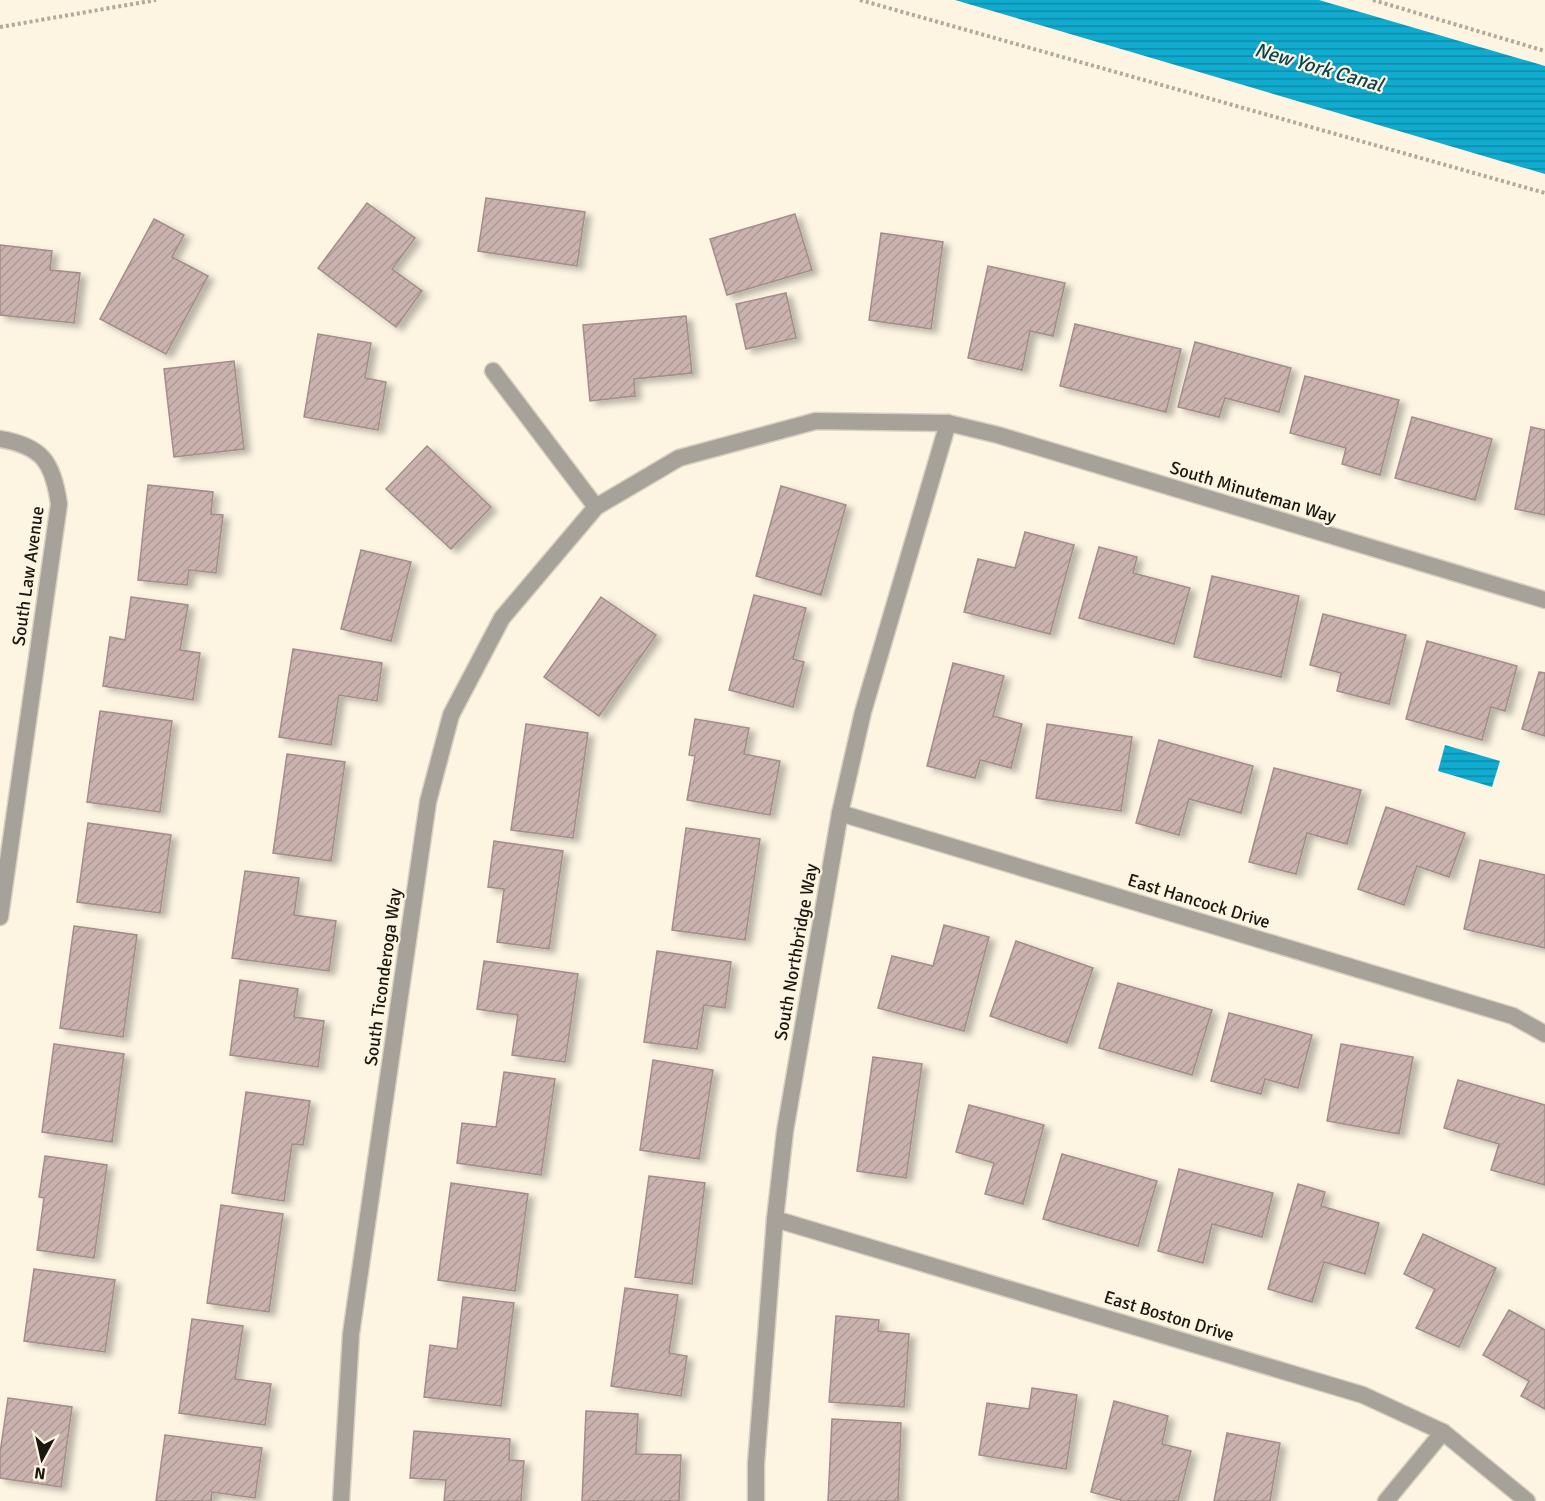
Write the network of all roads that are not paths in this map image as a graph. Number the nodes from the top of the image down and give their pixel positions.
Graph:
1 (493, 371) dead end
2 (948, 423) junction
3 (0, 439) edge
4 (596, 507) junction
5 (1545, 600) edge
6 (840, 813) junction
7 (0, 917) edge
8 (1545, 1034) edge
9 (775, 1219) junction
10 (1443, 1432) junction
11 (341, 1501) edge
12 (756, 1501) edge
13 (1386, 1501) edge
14 (1527, 1501) edge

1 - 4 street
2 - 4 street, South Ticonderoga Way
2 - 5 street, South Minuteman Way
2 - 6 street, South Northbridge Way
3 - 7 street, South Law Avenue
4 - 11 street, South Ticonderoga Way
6 - 8 street, East Hancock Drive
6 - 9 street, South Northbridge Way
9 - 10 street, East Boston Drive
9 - 12 street, South Northbridge Way
10 - 13 street
10 - 14 street, East Boston Drive

